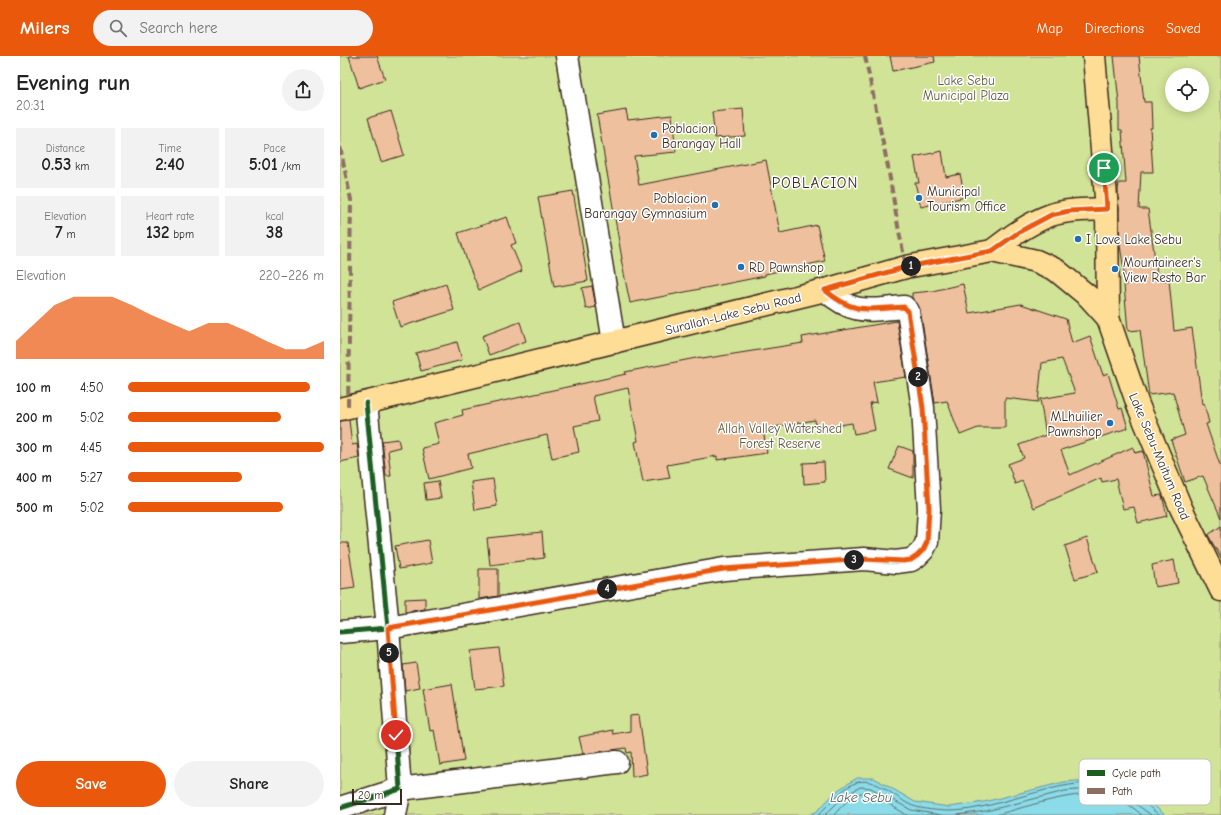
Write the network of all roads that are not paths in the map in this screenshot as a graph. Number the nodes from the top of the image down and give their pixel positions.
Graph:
1 (567, 56) edge
2 (1094, 56) edge
3 (1107, 209) junction
4 (992, 251) junction
5 (825, 290) junction
6 (1108, 318) junction
7 (614, 342) junction
8 (366, 403) junction
9 (340, 409) edge
10 (1221, 590) edge
11 (388, 628) junction
12 (340, 632) edge
13 (617, 762) dead end
14 (400, 789) junction
15 (340, 808) edge
16 (395, 815) edge

1 - 7 street
2 - 3 main road
3 - 4 main road
3 - 6 main road
4 - 5 main road, Surallah-Lake Sebu Road
4 - 6 main road, Surallah-Lake Sebu Road
5 - 7 main road, Surallah-Lake Sebu Road
5 - 11 street
6 - 10 main road, Lake Sebu-Maitum Road
7 - 8 main road, Surallah-Lake Sebu Road
8 - 9 main road, Surallah-Lake Sebu Road
8 - 11 street
11 - 12 street
11 - 14 street
13 - 14 street
14 - 15 street
14 - 16 street

